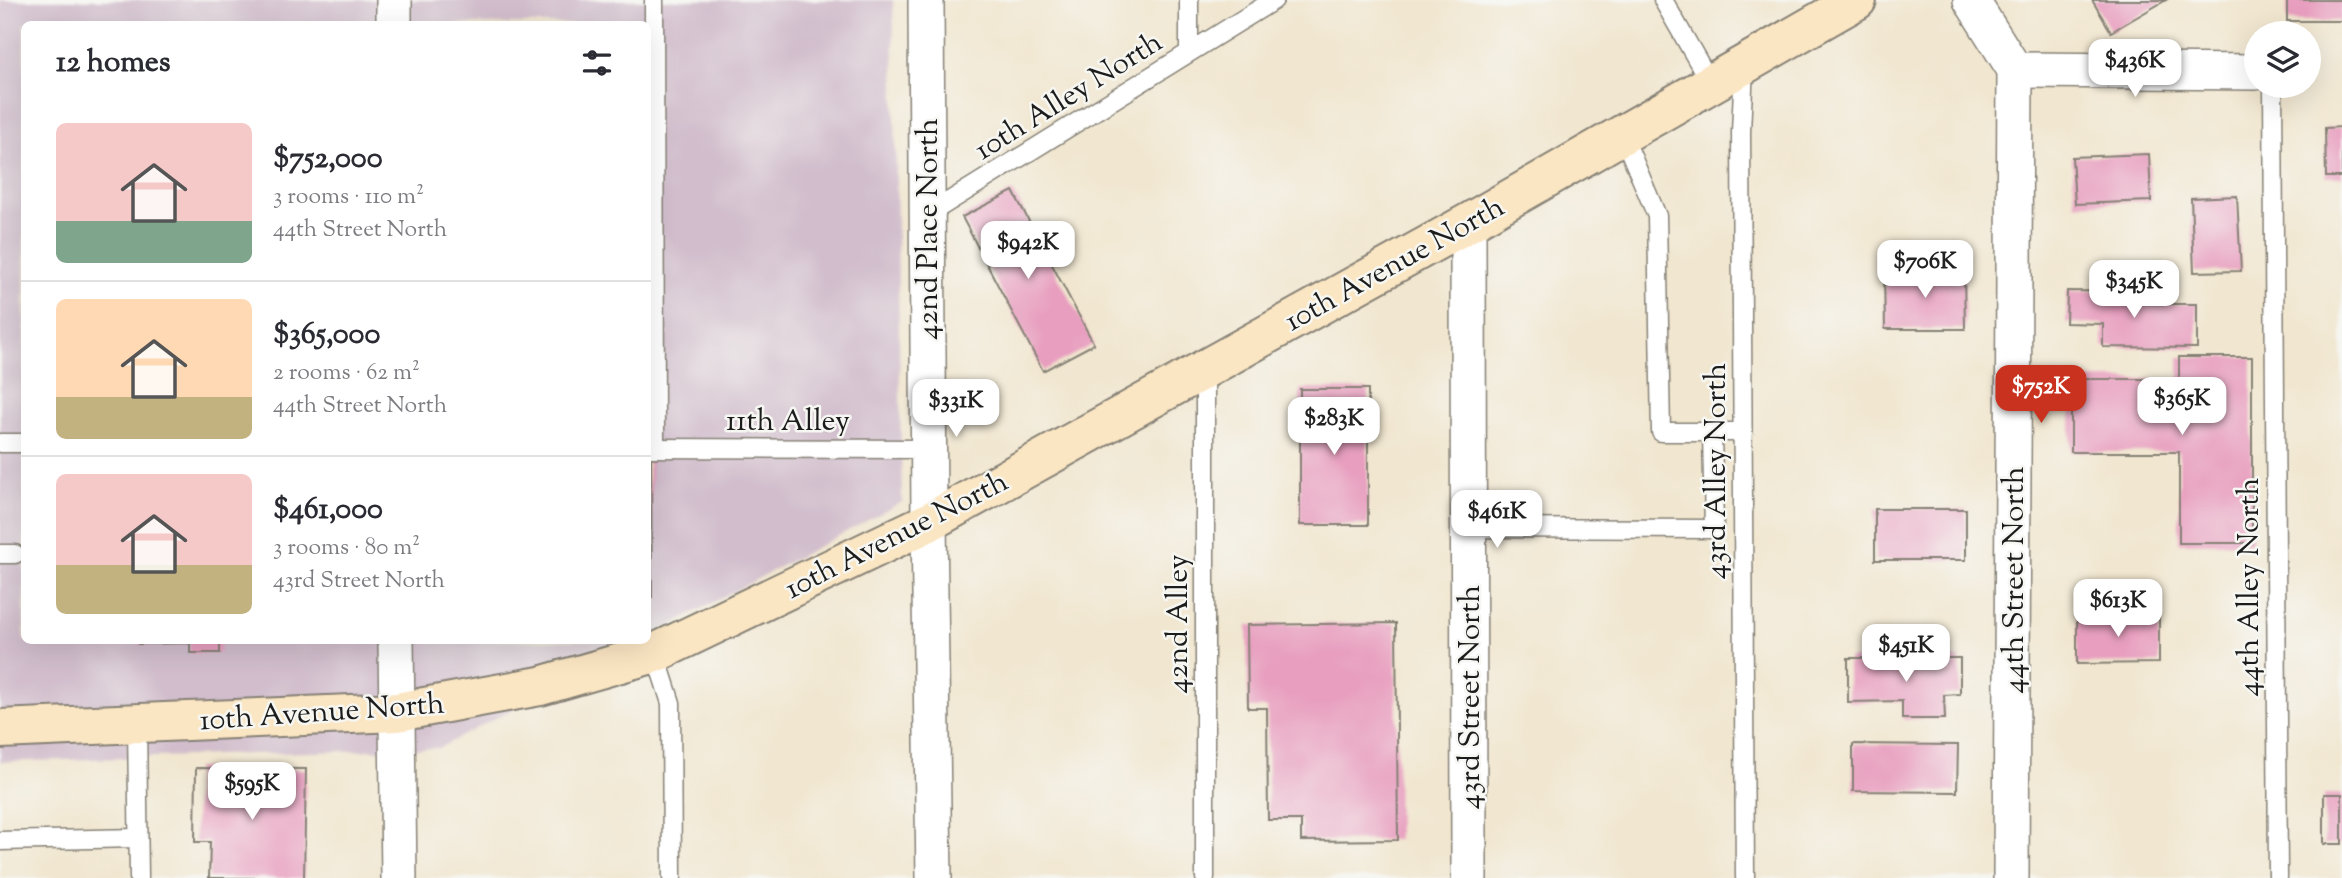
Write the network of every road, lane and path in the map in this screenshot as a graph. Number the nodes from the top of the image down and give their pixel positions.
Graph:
1 (394, 0) edge
2 (654, 0) edge
3 (926, 0) edge
4 (1189, 0) edge
5 (1274, 0) edge
6 (1663, 0) edge
7 (1857, 0) edge
8 (1971, 0) edge
9 (394, 21) edge
10 (1189, 52) junction
11 (1744, 65) junction
12 (2015, 69) junction
13 (2244, 72) edge
14 (1711, 84) junction
15 (2273, 98) edge
16 (1622, 133) junction
17 (927, 215) junction
18 (1468, 223) junction
19 (1205, 369) junction
20 (1712, 432) junction
21 (1743, 432) junction
22 (0, 443) edge
23 (21, 443) edge
24 (651, 448) edge
25 (928, 449) junction
26 (929, 522) junction
27 (1468, 528) junction
28 (396, 644) edge
29 (655, 653) junction
30 (397, 712) junction
31 (137, 723) junction
32 (0, 729) edge
33 (138, 838) junction
34 (0, 841) edge
35 (139, 878) edge
36 (398, 878) edge
37 (672, 878) edge
38 (934, 878) edge
39 (1205, 878) edge
40 (1469, 878) edge
41 (1745, 878) edge
42 (2011, 878) edge
43 (2278, 878) edge

1 - 9 street
2 - 24 lane
3 - 17 street, 42nd Place North
4 - 10 lane
5 - 10 lane, 10th Alley North
6 - 14 lane
7 - 11 street, 10th Avenue North
8 - 12 street
10 - 17 lane, 10th Alley North
11 - 14 street, 10th Avenue North
11 - 21 lane, 43rd Alley North
12 - 13 street
12 - 42 street, 44th Street North
14 - 16 street, 10th Avenue North
15 - 43 lane, 44th Alley North
16 - 18 street, 10th Avenue North
16 - 20 lane
17 - 25 street, 42nd Place North
18 - 19 street, 10th Avenue North
18 - 27 street, 43rd Street North
19 - 26 street, 10th Avenue North
19 - 39 lane, 42nd Alley
20 - 21 lane
20 - 27 lane
21 - 41 lane, 43rd Alley North
22 - 23 lane
24 - 25 lane, 11th Alley
25 - 26 street, 42nd Place North
26 - 29 street, 10th Avenue North
26 - 38 street, 42nd Place North
27 - 40 street, 43rd Street North
28 - 30 street
29 - 30 street, 10th Avenue North
29 - 37 lane
30 - 31 street, 10th Avenue North
30 - 36 street
31 - 32 street, 10th Avenue North
31 - 33 lane
33 - 34 lane
33 - 35 lane

